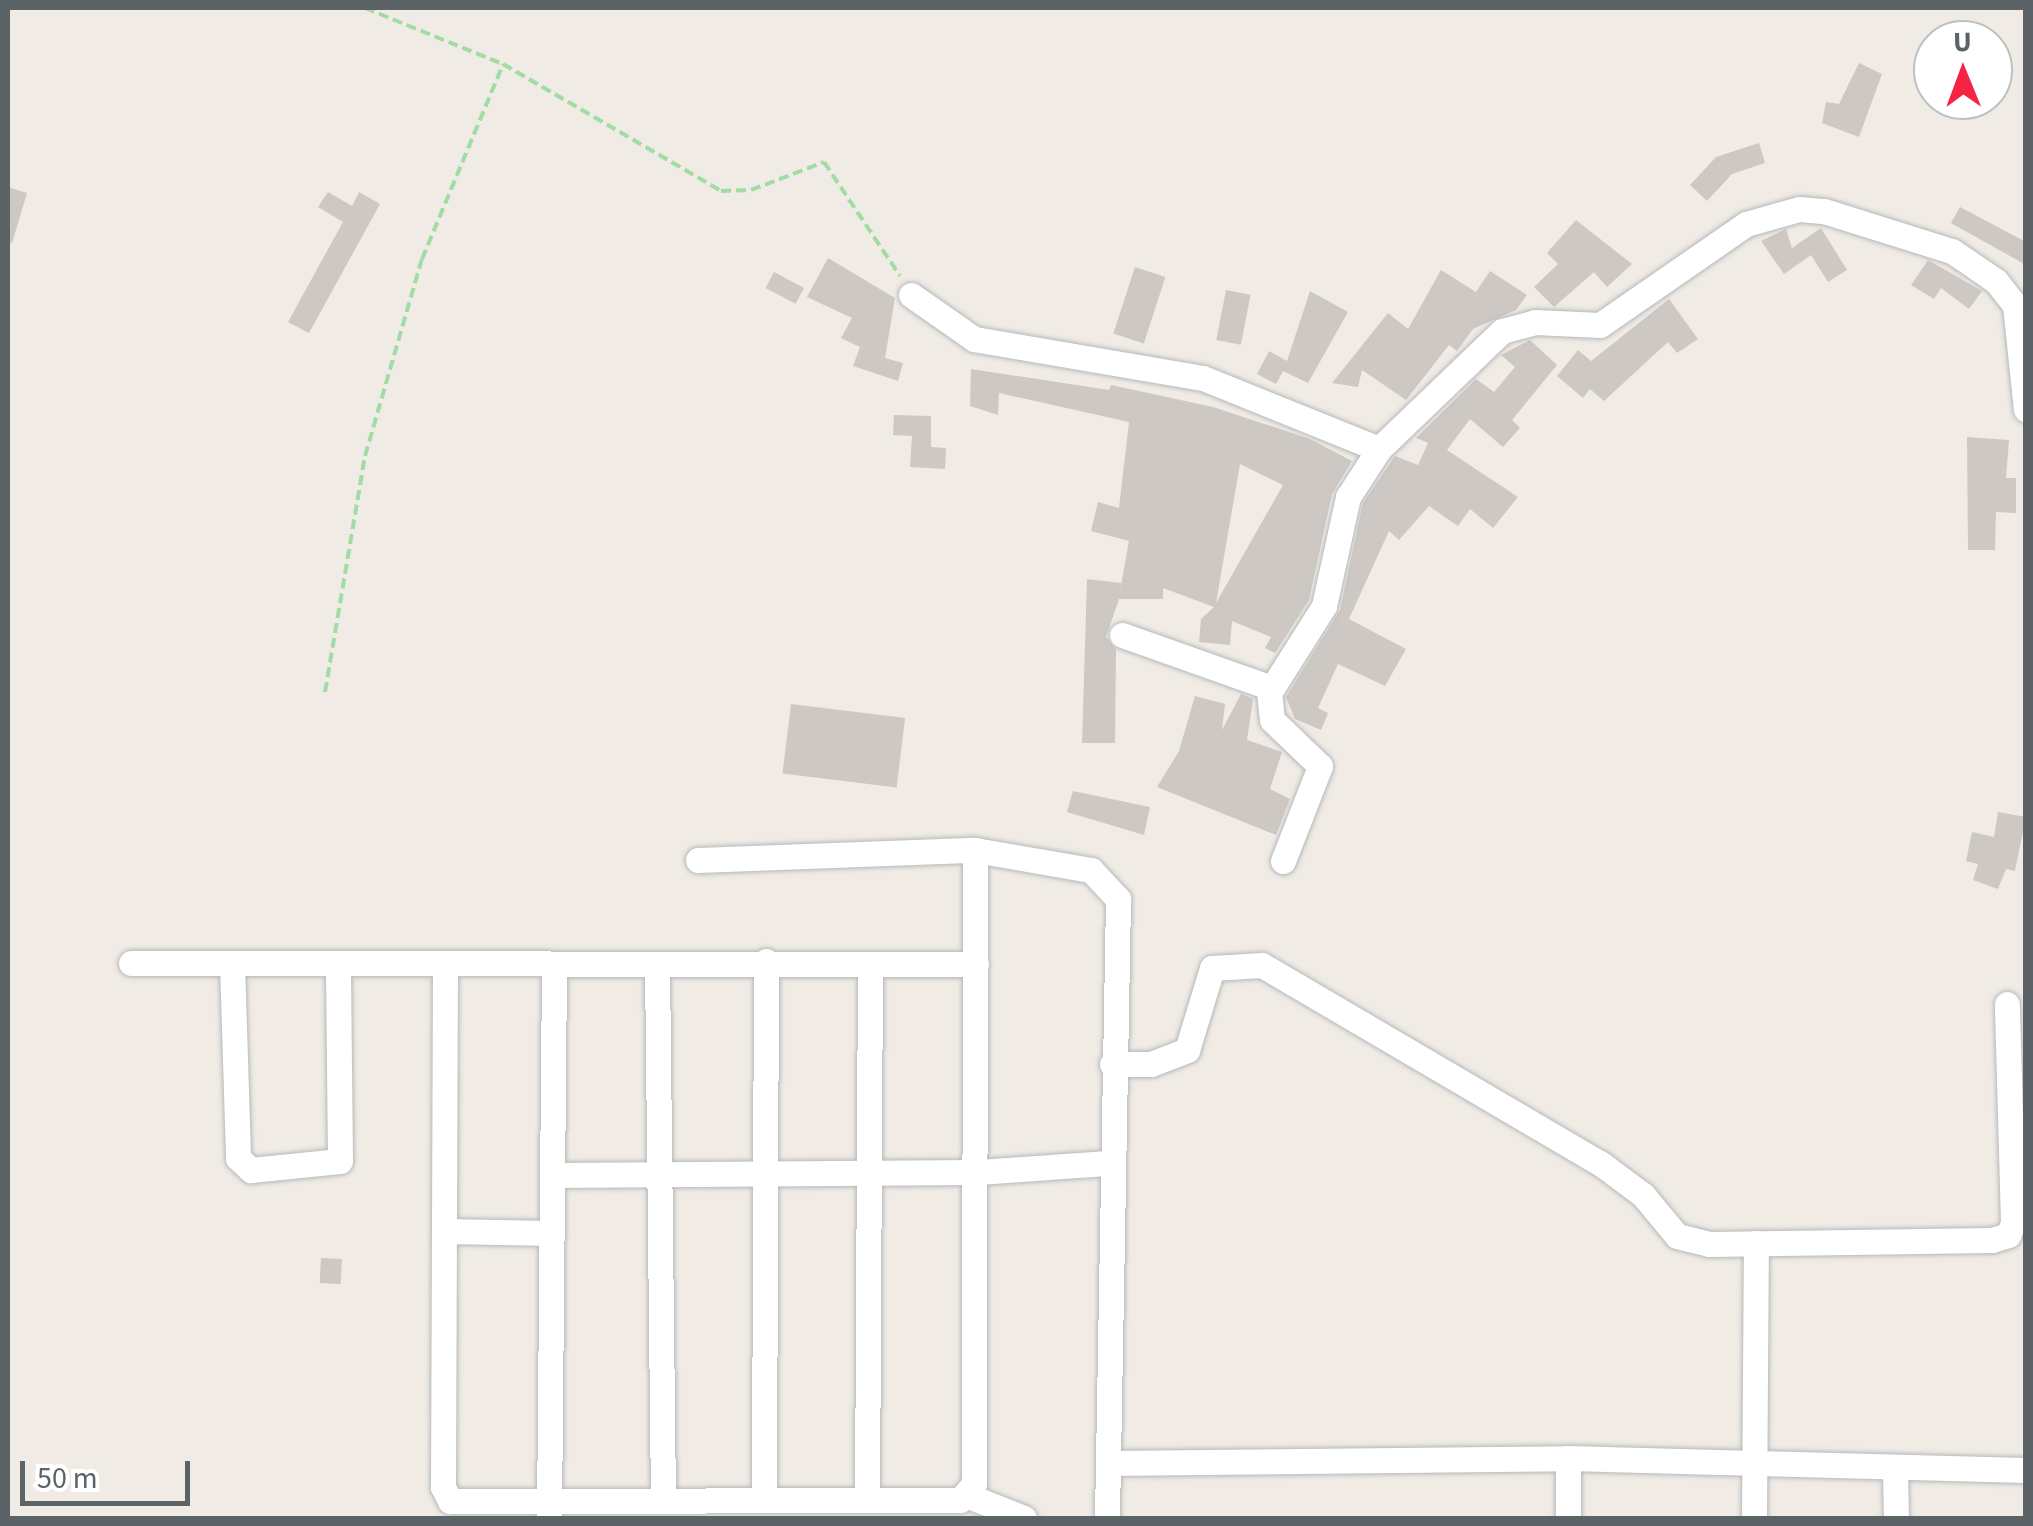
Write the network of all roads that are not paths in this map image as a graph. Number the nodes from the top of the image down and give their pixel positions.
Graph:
1 (911, 295) road end
2 (2026, 409) edge
3 (1379, 449) junction
4 (1122, 634) dead end
5 (1272, 688) junction
6 (975, 850) junction
7 (698, 860) dead end
8 (1283, 861) dead end
9 (766, 961) junction
10 (131, 963) dead end
11 (232, 964) junction
12 (338, 964) junction
13 (554, 964) junction
14 (658, 964) junction
15 (976, 964) junction
16 (445, 965) junction
17 (870, 966) junction
18 (2007, 1004) dead end
19 (1112, 1064) junction
20 (1108, 1163) junction
21 (660, 1171) junction
22 (870, 1172) junction
23 (978, 1172) junction
24 (766, 1173) junction
25 (552, 1175) junction
26 (444, 1231) junction
27 (552, 1233) junction
28 (1756, 1243) junction
29 (1568, 1458) junction
30 (1108, 1464) junction
31 (1759, 1466) junction
32 (2026, 1470) edge
33 (1896, 1472) junction
34 (764, 1497) junction
35 (970, 1497) junction
36 (662, 1498) junction
37 (867, 1500) junction
38 (549, 1509) edge
39 (1024, 1518) edge
40 (1107, 1518) edge
41 (1568, 1518) edge
42 (1754, 1518) edge
43 (1896, 1518) edge

1 - 3 street
2 - 3 street
3 - 5 street
4 - 5 street
5 - 8 street
6 - 7 street
6 - 15 street
6 - 19 street
9 - 14 street
9 - 17 street
9 - 24 street
10 - 11 street
11 - 12 street
11 - 12 street
12 - 16 street
13 - 14 street
13 - 16 street
13 - 25 street
14 - 21 street
15 - 17 street
15 - 23 street
16 - 26 street
17 - 22 street
18 - 28 street
19 - 20 street
19 - 28 street
20 - 23 street
20 - 30 street
21 - 24 street
21 - 25 street
21 - 36 street
22 - 23 street
22 - 24 street
22 - 37 street
23 - 35 street
24 - 34 street
25 - 27 street
26 - 27 street
26 - 38 street
27 - 38 street
28 - 31 street
29 - 30 street
29 - 31 street
29 - 41 street
30 - 40 street
31 - 33 street
31 - 42 street
32 - 33 street
33 - 43 street
34 - 36 street
34 - 37 street
35 - 37 street
35 - 39 street
36 - 38 street

